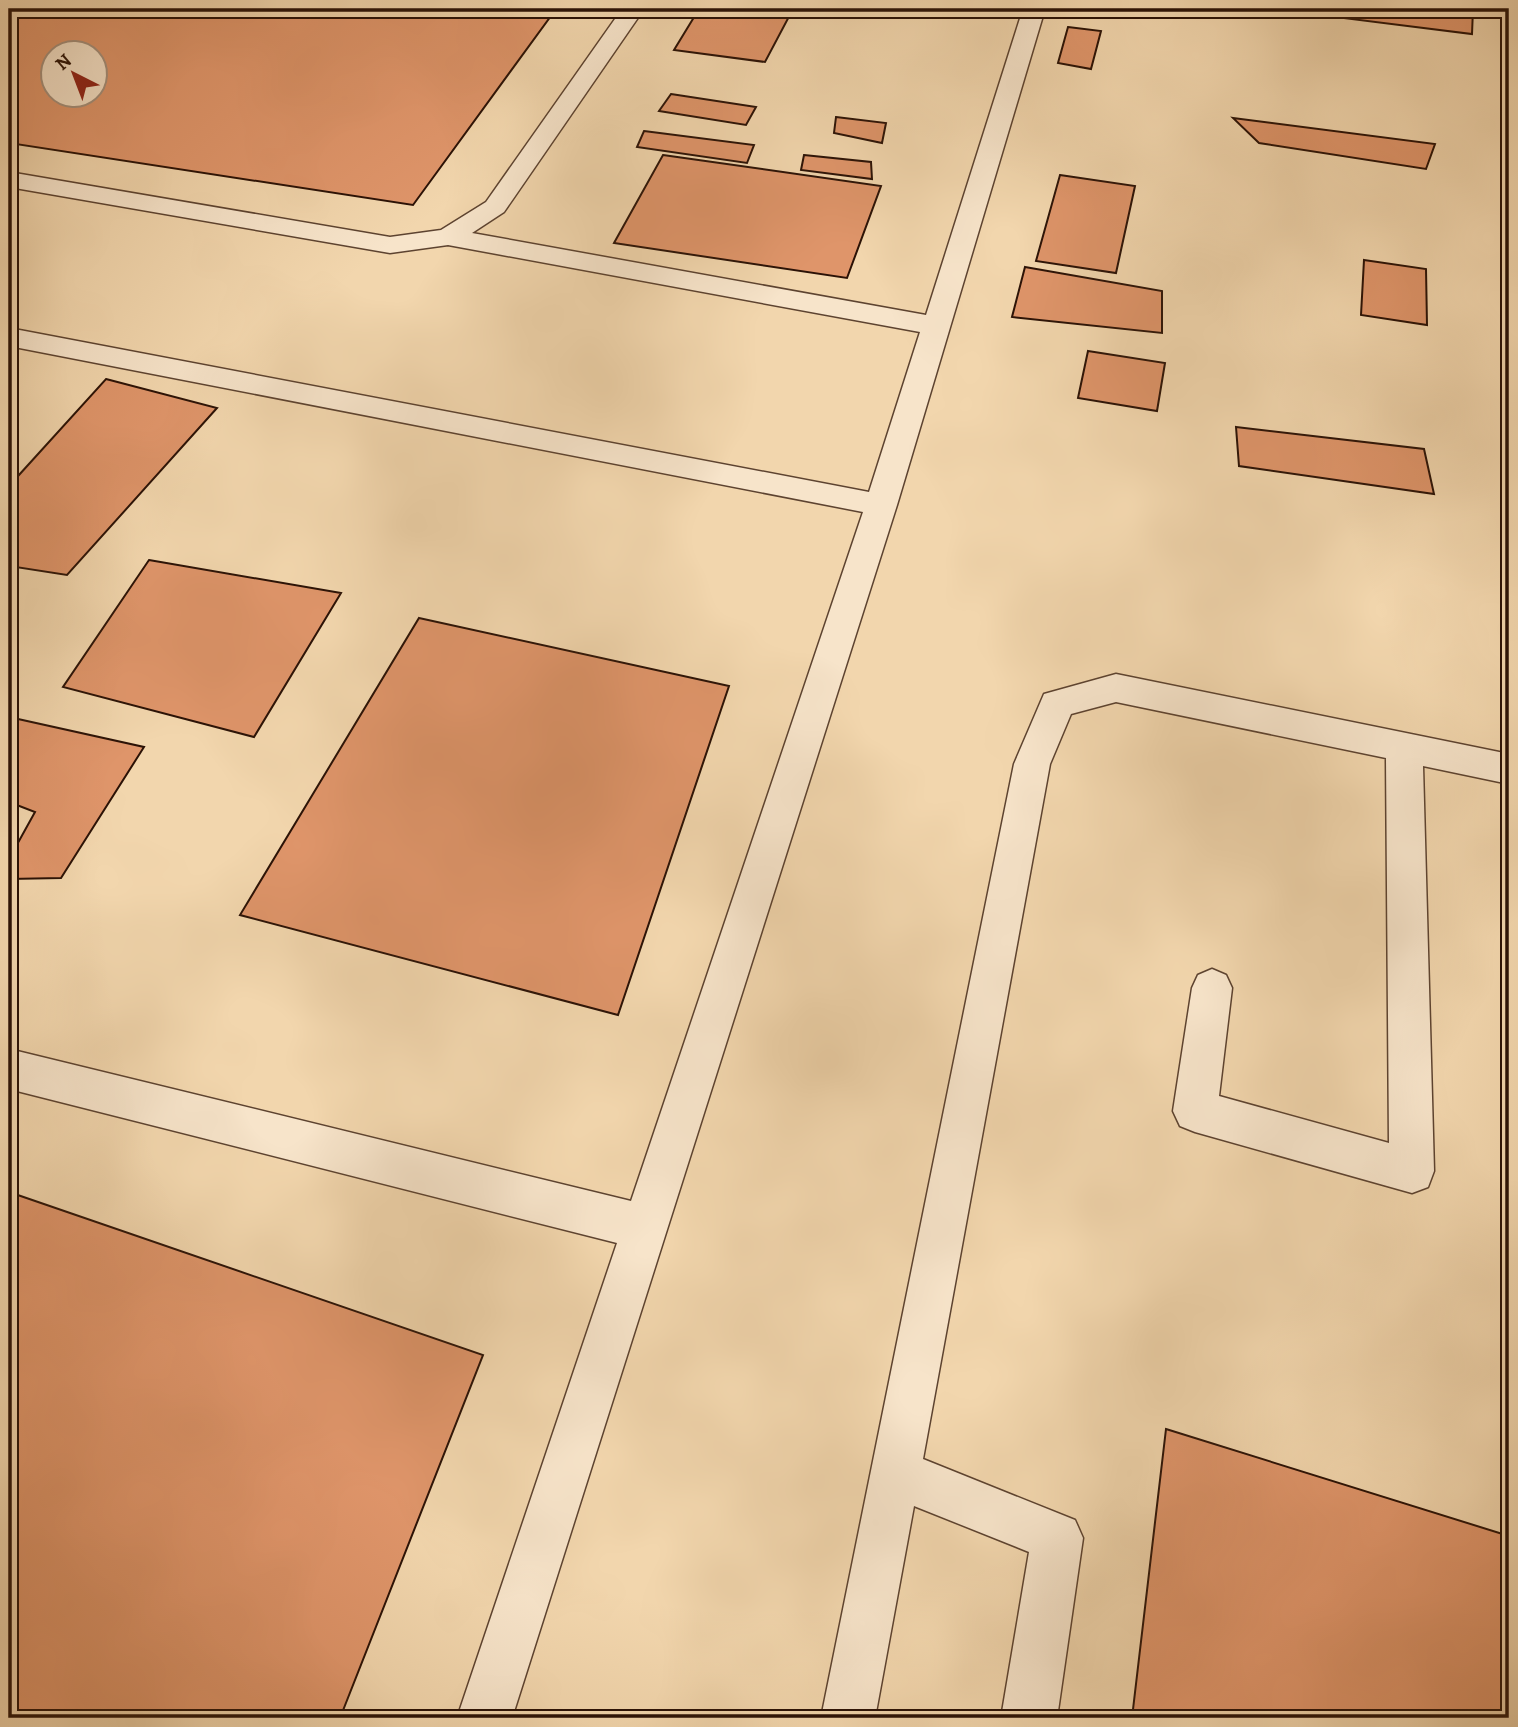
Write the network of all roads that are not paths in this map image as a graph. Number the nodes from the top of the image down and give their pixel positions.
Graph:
1 (633, 9) edge
2 (1034, 9) edge
3 (9, 179) edge
4 (447, 237) junction
5 (936, 326) junction
6 (9, 337) edge
7 (881, 505) junction
8 (1404, 747) junction
9 (1509, 769) edge
10 (1212, 988) dead end
11 (9, 1069) edge
12 (645, 1227) junction
13 (896, 1474) junction
14 (484, 1718) edge
15 (848, 1718) edge
16 (1029, 1718) edge

1 - 4 lane
2 - 5 lane
3 - 4 lane
4 - 5 lane
5 - 7 lane
6 - 7 lane
7 - 12 lane
8 - 9 lane
8 - 10 lane
8 - 13 lane
11 - 12 lane
12 - 14 lane
13 - 15 lane
13 - 16 lane

